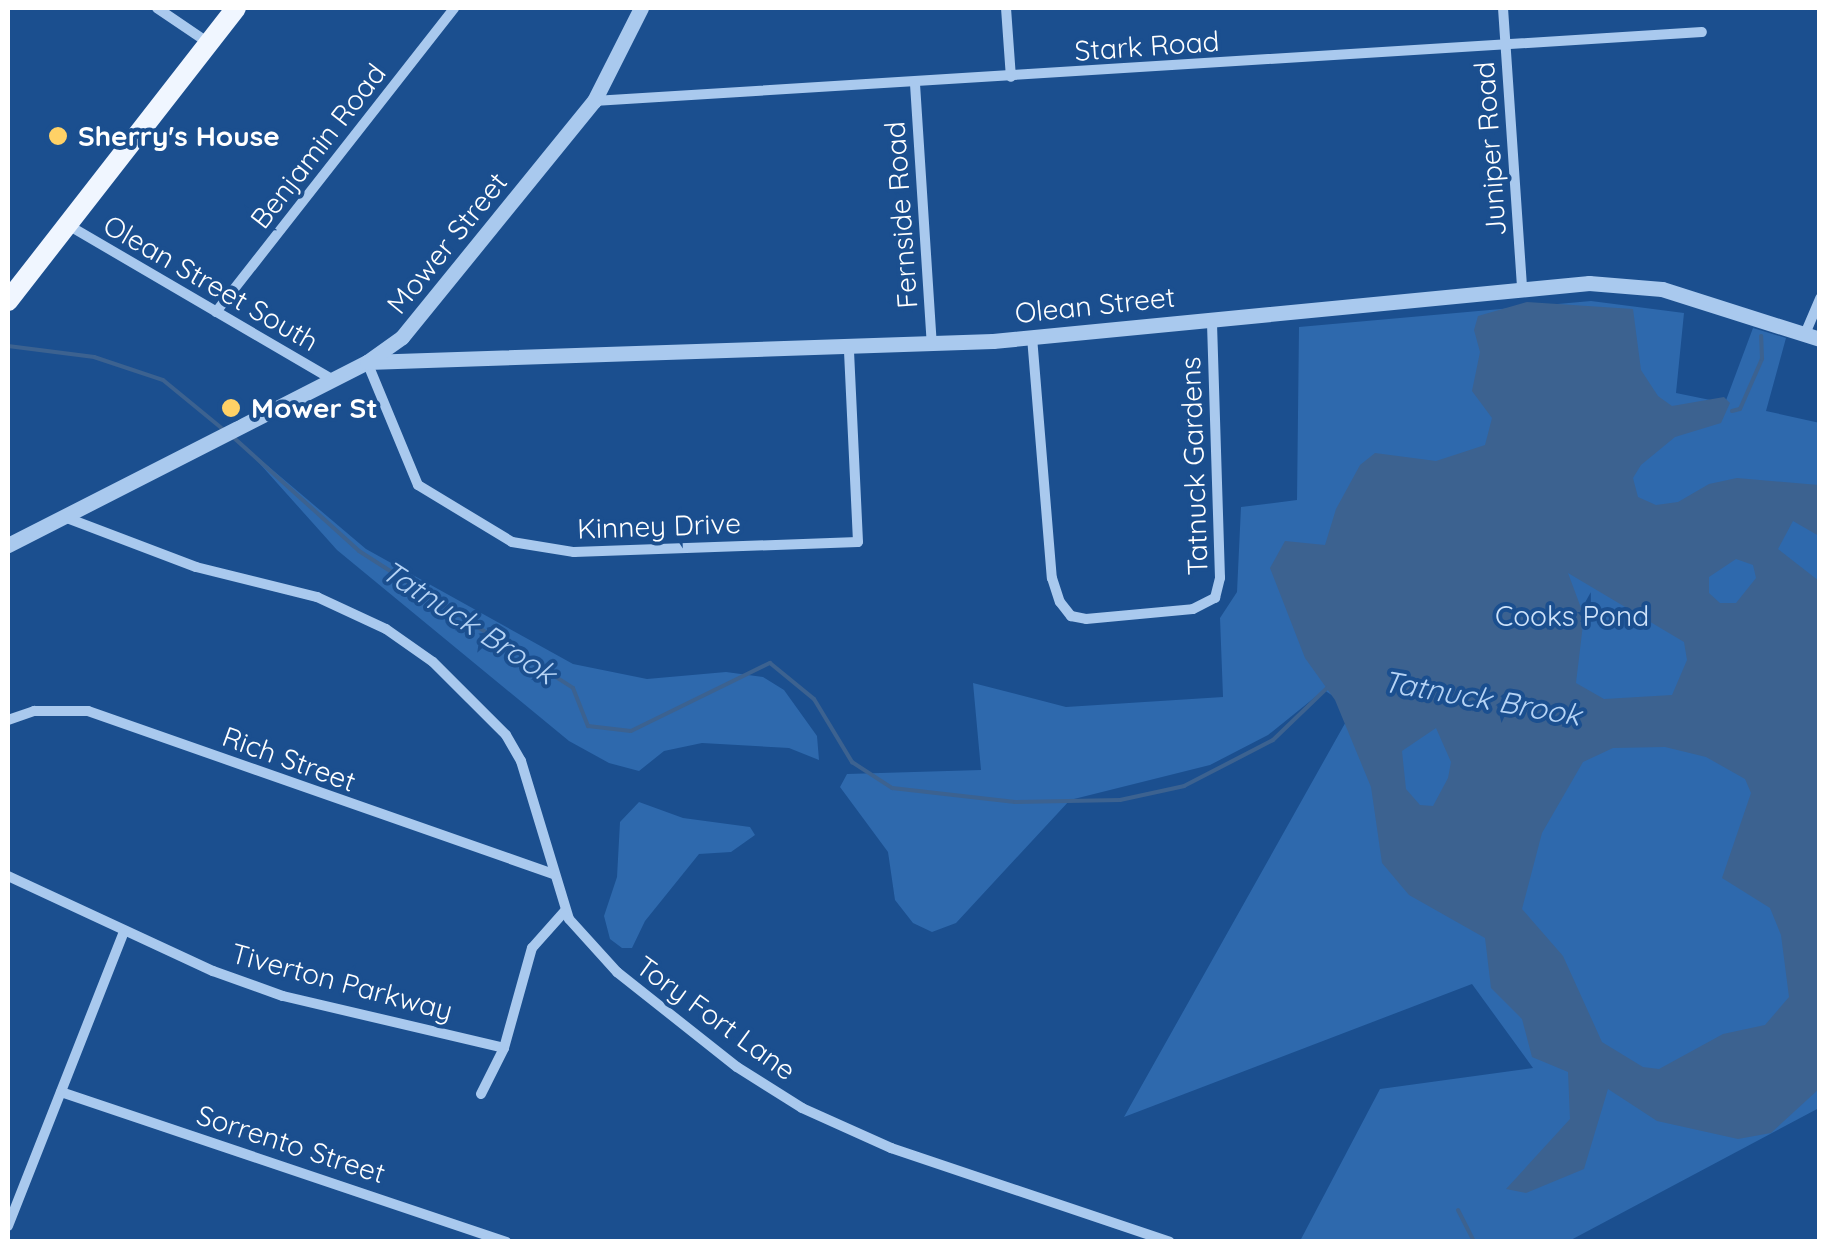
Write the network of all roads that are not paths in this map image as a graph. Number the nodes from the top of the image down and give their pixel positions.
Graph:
1 (157, 8) edge
2 (236, 8) edge
3 (454, 8) edge
4 (641, 8) edge
5 (1006, 8) edge
6 (1503, 8) edge
7 (1702, 32) dead end
8 (208, 42) junction
9 (1505, 45) junction
10 (1011, 78) junction
11 (915, 84) junction
12 (594, 101) junction
13 (67, 225) junction
14 (1522, 287) junction
15 (1820, 298) edge
16 (8, 302) edge
17 (216, 312) junction
18 (1212, 318) junction
19 (1812, 336) edge
20 (1032, 337) junction
21 (932, 344) junction
22 (849, 348) junction
23 (367, 362) junction
24 (333, 380) junction
25 (67, 518) junction
26 (8, 545) edge
27 (8, 720) edge
28 (552, 874) junction
29 (8, 876) edge
30 (565, 912) junction
31 (124, 932) junction
32 (504, 1048) junction
33 (61, 1092) junction
34 (481, 1094) dead end
35 (8, 1226) edge
36 (506, 1242) edge
37 (1170, 1242) edge

1 - 8 street
2 - 8 main road
3 - 17 street, Benjamin Road
4 - 12 street, Mower Street
5 - 10 street
6 - 9 street, Juniper Road
7 - 9 street, Stark Road
8 - 13 main road
9 - 10 street, Stark Road
9 - 14 street, Juniper Road
10 - 11 street, Stark Road
11 - 12 street, Stark Road
11 - 21 street, Fernside Road
12 - 23 street, Mower Street
13 - 16 main road
13 - 17 street, Olean Street South
14 - 18 street, Olean Street
14 - 19 street, Olean Street
15 - 19 street
17 - 24 street, Olean Street South
18 - 20 street, Olean Street
18 - 20 street, Tatnuck Gardens
20 - 21 street, Olean Street
21 - 22 street, Olean Street
22 - 23 street, Olean Street
22 - 23 street, Kinney Drive
23 - 24 street, Mower Street
24 - 25 street, Mower Street
25 - 26 street, Mower Street
25 - 28 street, Tory Fort Lane
27 - 28 street, Rich Street
28 - 30 street, Tory Fort Lane
29 - 31 street, Tiverton Parkway
30 - 32 street
30 - 37 street, Tory Fort Lane
31 - 32 street, Tiverton Parkway
31 - 33 street
32 - 34 street
33 - 35 street
33 - 36 street, Sorrento Street

